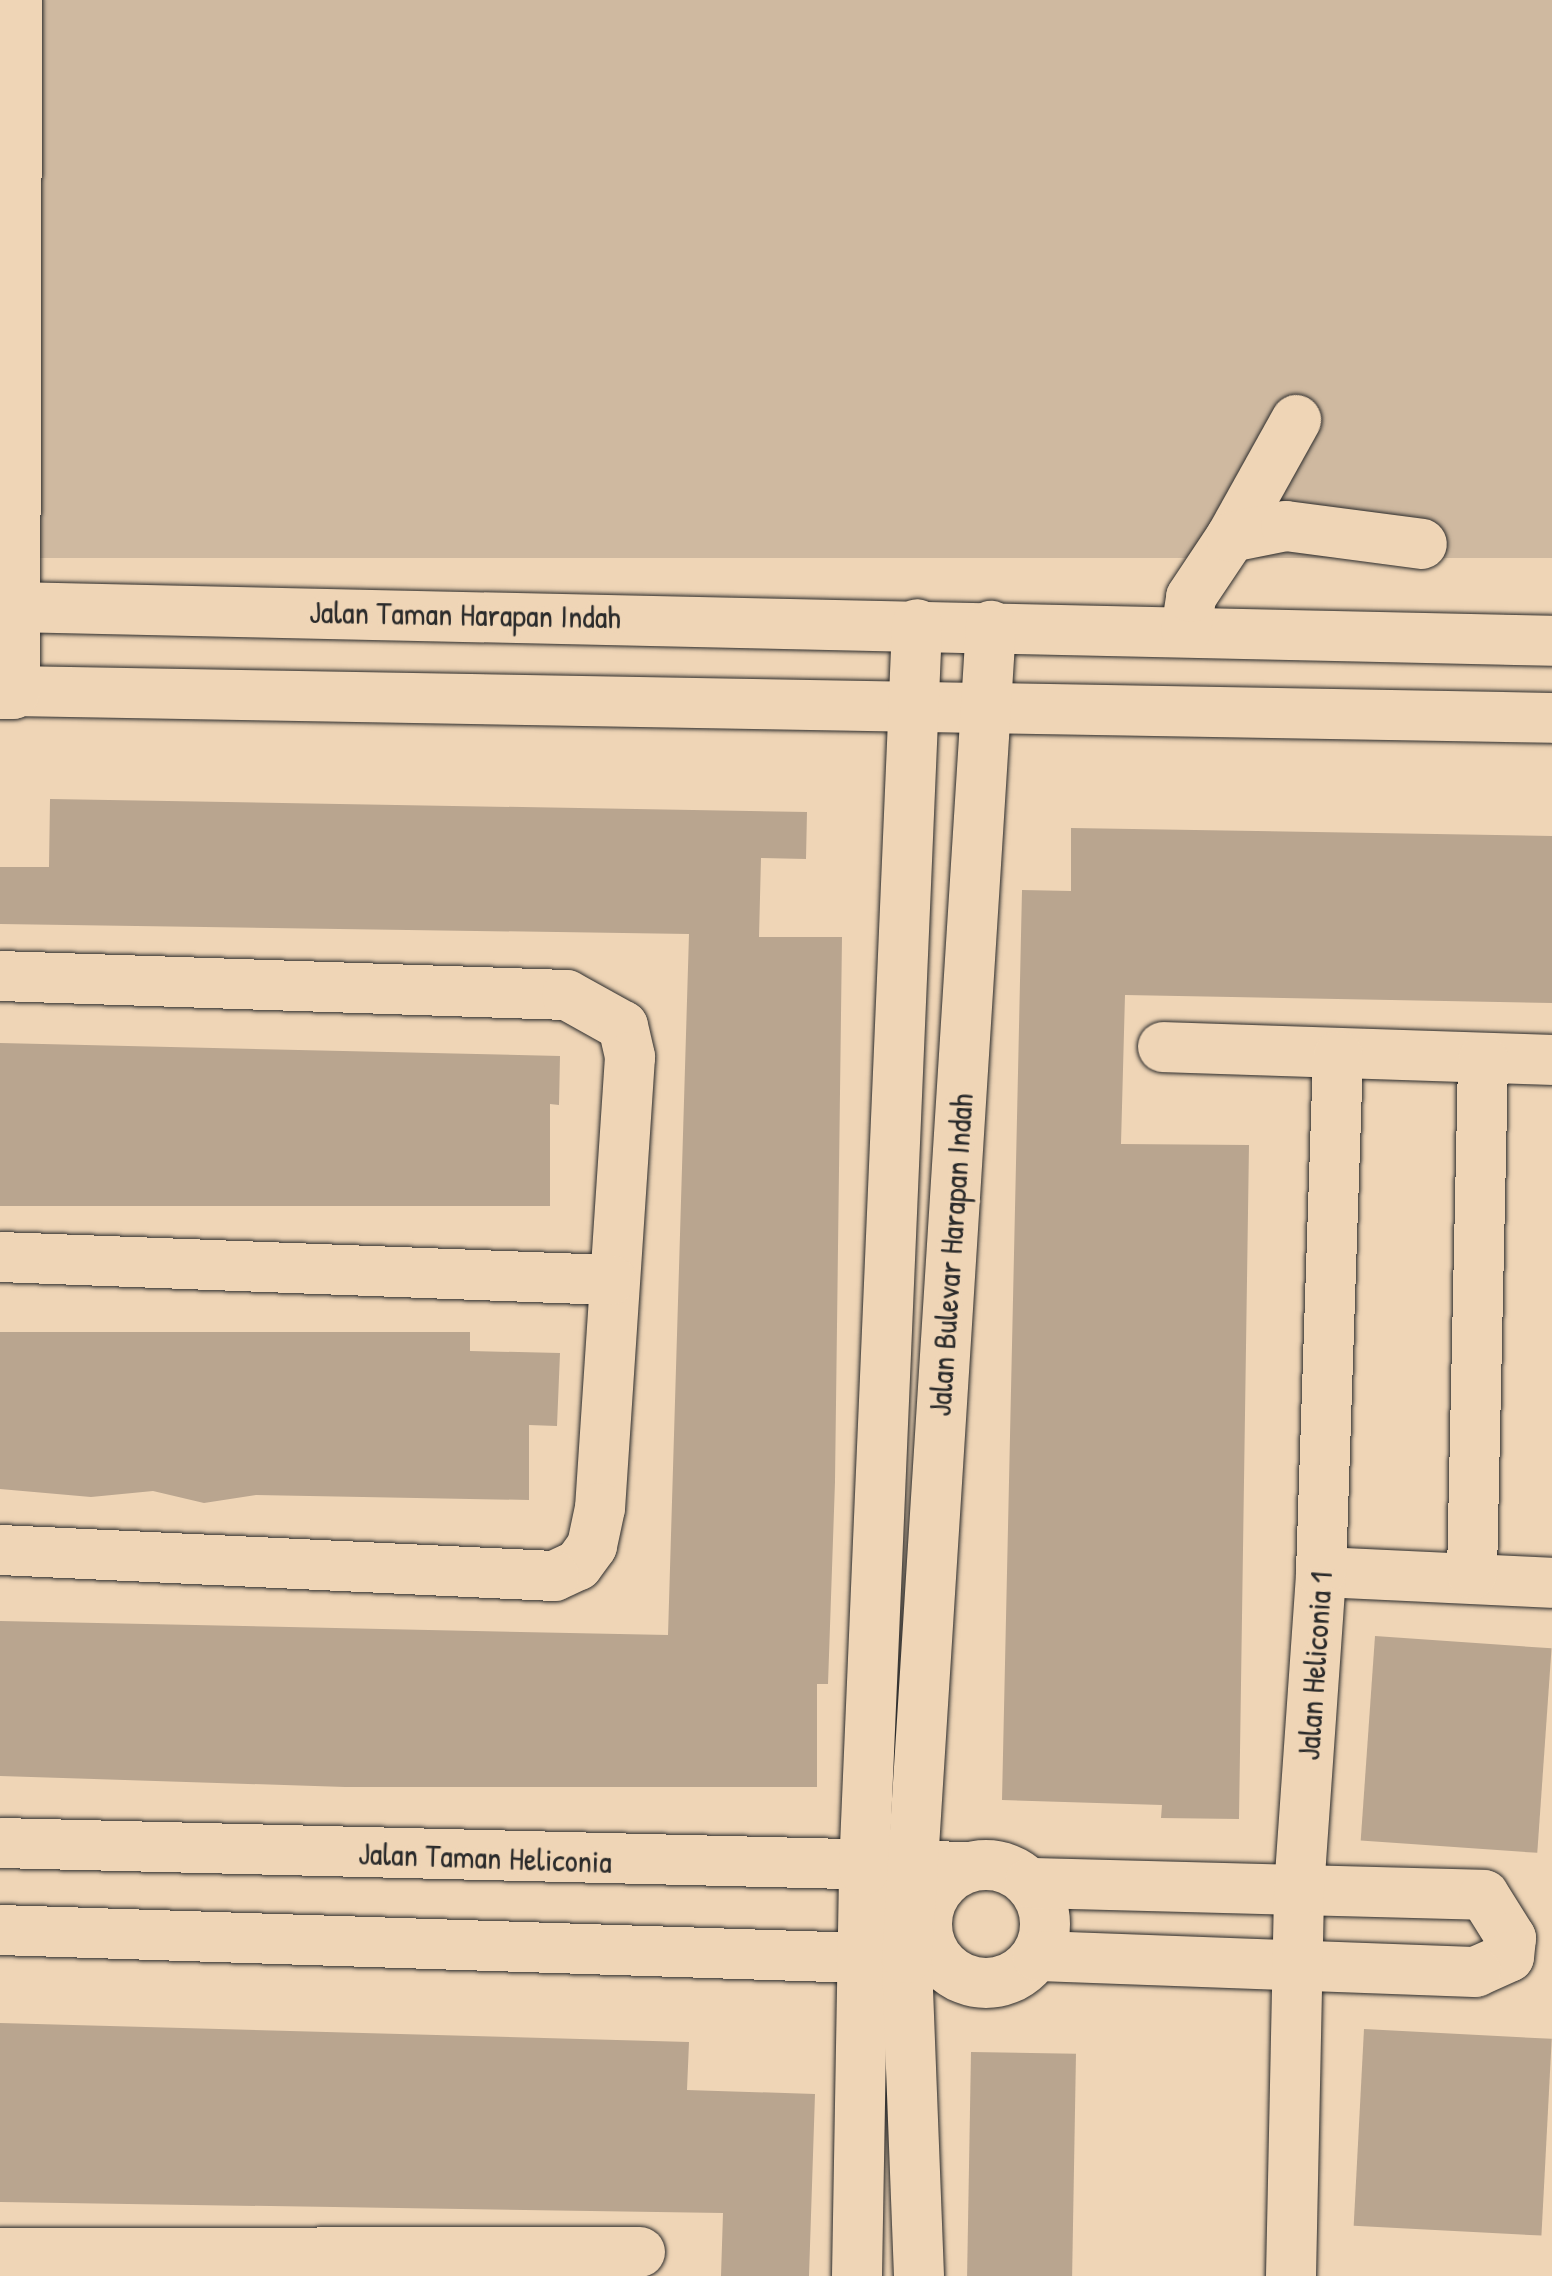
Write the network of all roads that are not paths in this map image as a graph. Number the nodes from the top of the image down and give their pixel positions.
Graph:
1 (14, 0) edge
2 (1296, 420) dead end
3 (1231, 536) junction
4 (1422, 544) dead end
5 (6, 607) edge
6 (917, 624) junction
7 (991, 626) junction
8 (1186, 630) junction
9 (1552, 640) edge
10 (6, 691) edge
11 (914, 705) junction
12 (986, 706) junction
13 (1552, 718) edge
14 (0, 976) edge
15 (1163, 1047) dead end
16 (1338, 1056) junction
17 (1484, 1060) junction
18 (1552, 1060) edge
19 (0, 1257) edge
20 (611, 1280) junction
21 (0, 1550) edge
22 (1322, 1572) junction
23 (1472, 1574) junction
24 (1552, 1583) edge
25 (0, 1843) edge
26 (969, 1867) junction
27 (888, 1870) junction
28 (1030, 1884) junction
29 (1173, 1888) junction
30 (1299, 1890) junction
31 (0, 1930) edge
32 (1037, 1956) junction
33 (1171, 1958) junction
34 (903, 1960) junction
35 (1298, 1963) junction
36 (640, 2252) dead end
37 (0, 2253) edge
38 (560, 2264) edge
39 (857, 2276) edge
40 (919, 2276) edge
41 (1290, 2276) edge

1 - 5 street
2 - 3 street
3 - 4 street
3 - 8 street
5 - 6 street, Jalan Taman Harapan Indah
5 - 10 street
6 - 7 street
6 - 11 street, Jalan Bulevar Harapan Indah
7 - 8 street
7 - 12 street, Jalan Bulevar Harapan Indah
8 - 9 street
10 - 11 street
11 - 12 street
11 - 27 street, Jalan Bulevar Harapan Indah
12 - 13 street
12 - 27 street, Jalan Bulevar Harapan Indah
14 - 20 street
15 - 16 street
16 - 17 street
16 - 22 street, Jalan Heliconia 1
17 - 18 street
17 - 23 street
19 - 20 street
20 - 21 street
22 - 23 street
22 - 30 street, Jalan Heliconia 1
23 - 24 street
25 - 27 street, Jalan Taman Heliconia
26 - 27 street, Jalan Taman Heliconia
26 - 28 street, Jalan Taman Heliconia
26 - 34 street
27 - 34 street
28 - 29 street, Jalan Taman Heliconia
28 - 32 street
29 - 30 street, Jalan Taman Heliconia
29 - 33 street
30 - 35 street, Jalan Heliconia 1
30 - 35 street, Jalan Taman Heliconia
31 - 34 street
32 - 33 street
32 - 34 street
33 - 35 street
34 - 39 street
34 - 40 street
35 - 41 street, Jalan Heliconia 1
36 - 38 street
37 - 38 street

